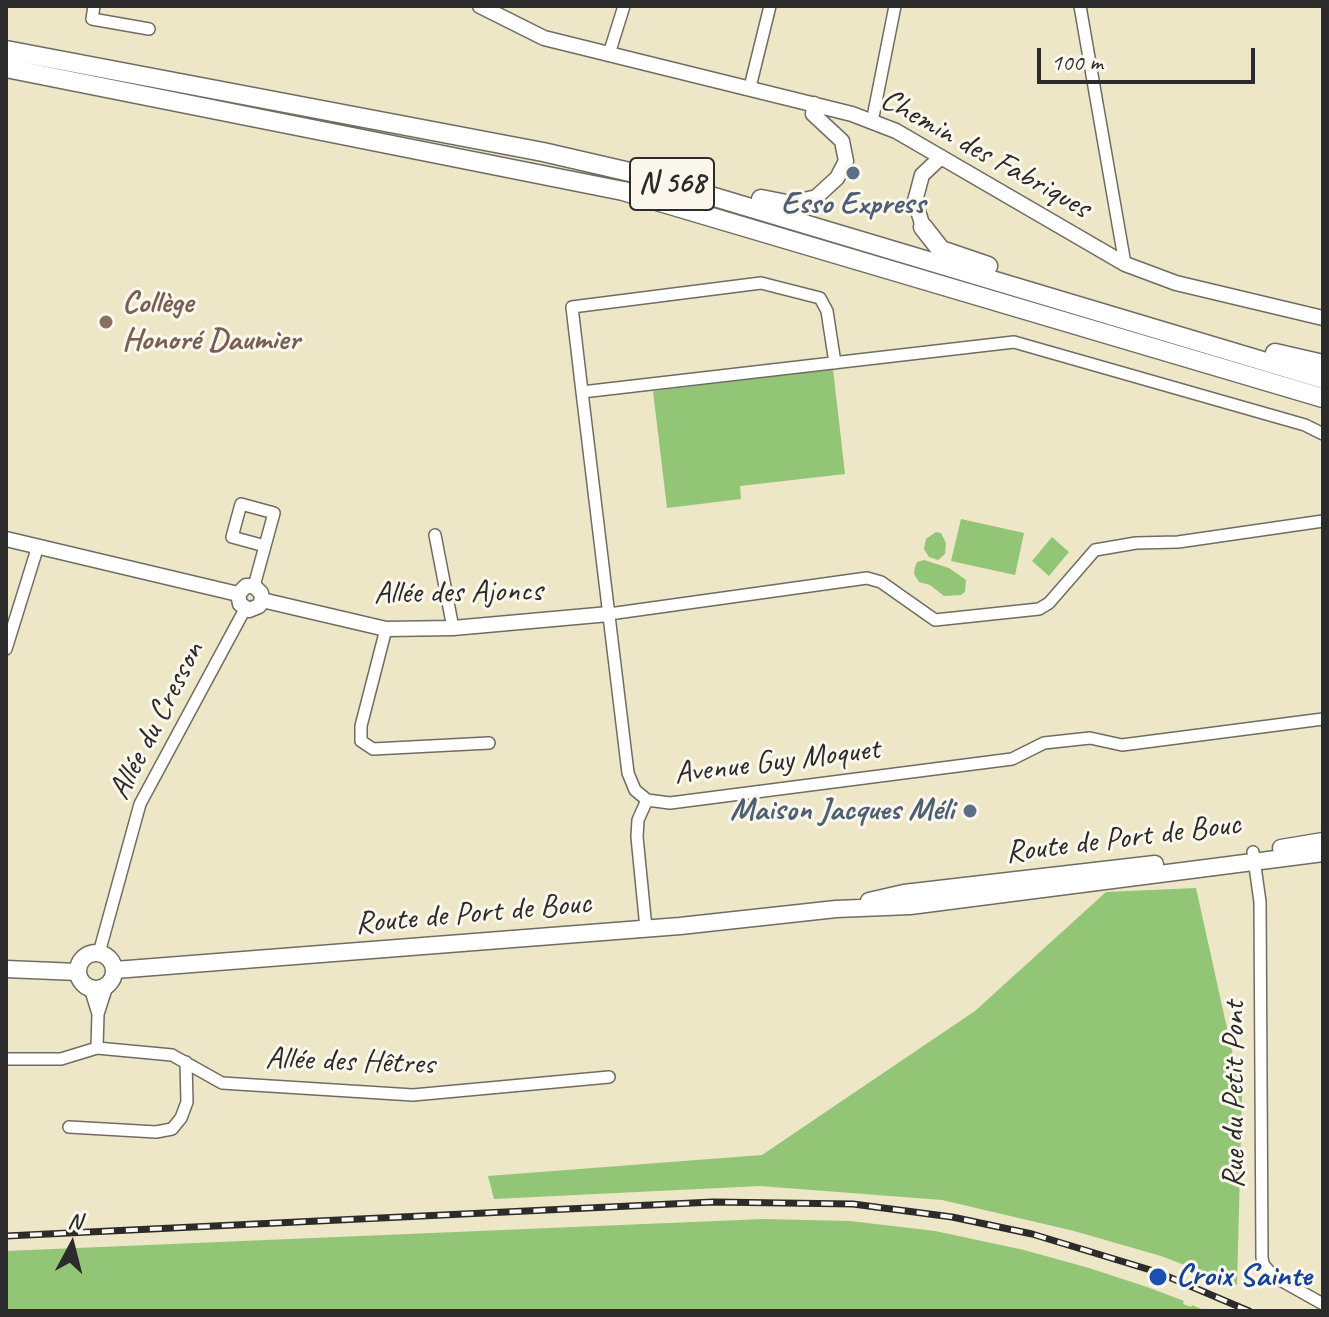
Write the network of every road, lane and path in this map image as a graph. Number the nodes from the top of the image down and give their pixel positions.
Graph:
1 (94, 6) edge
2 (480, 6) edge
3 (624, 6) edge
4 (770, 6) edge
5 (895, 6) edge
6 (1080, 6) edge
7 (149, 29) dead end
8 (6, 50) edge
9 (609, 54) junction
10 (6, 68) edge
11 (750, 87) junction
12 (814, 104) junction
13 (872, 122) junction
14 (941, 157) junction
15 (634, 173) junction
16 (813, 200) joint
17 (923, 227) joint
18 (1125, 264) junction
19 (1078, 305) junction
20 (1111, 315) junction
21 (1323, 318) edge
22 (835, 363) junction
23 (1323, 364) edge
24 (1323, 379) edge
25 (582, 392) junction
26 (1323, 398) edge
27 (1323, 434) edge
28 (1323, 521) edge
29 (435, 535) dead end
30 (6, 539) edge
31 (38, 546) junction
32 (265, 546) dead end
33 (254, 586) junction
34 (238, 594) junction
35 (262, 600) junction
36 (245, 609) junction
37 (609, 614) junction
38 (453, 628) junction
39 (386, 629) junction
40 (6, 649) edge
41 (1323, 719) edge
42 (489, 743) dead end
43 (647, 800) junction
44 (1323, 841) edge
45 (1323, 853) edge
46 (1254, 857) junction
47 (646, 928) junction
48 (99, 953) junction
49 (6, 969) edge
50 (115, 970) junction
51 (78, 972) junction
52 (98, 987) junction
53 (97, 1048) junction
54 (6, 1059) edge
55 (186, 1062) junction
56 (609, 1077) dead end
57 (69, 1127) dead end
58 (1323, 1304) edge

1 - 7 street
2 - 9 street, Chemin des Fabriques
3 - 9 street
4 - 11 street
5 - 13 street
6 - 18 street
8 - 15 highway, N 568
9 - 11 street, Chemin des Fabriques
10 - 26 highway, N 568
11 - 12 street, Chemin des Fabriques
12 - 13 street, Chemin des Fabriques
12 - 16 street
13 - 14 street, Chemin des Fabriques
14 - 17 street
14 - 18 street, Chemin des Fabriques
15 - 16 highway
15 - 19 highway, N 568
17 - 19 highway
18 - 21 street, Chemin des Fabriques
19 - 20 highway, N 568
20 - 23 highway
20 - 24 highway, N 568
22 - 25 street
22 - 25 street, Avenue Guy Moquet
22 - 27 street
25 - 37 street, Avenue Guy Moquet
28 - 37 street
29 - 38 street
30 - 31 street
31 - 34 street
31 - 40 street
32 - 33 street
33 - 34 street
33 - 35 street
34 - 36 street
35 - 36 street
35 - 39 street, Allée des Ajoncs
36 - 48 street, Allée du Cresson
37 - 38 street, Allée des Ajoncs
37 - 43 street, Avenue Guy Moquet
38 - 39 street, Allée des Ajoncs
39 - 42 street
41 - 43 street, Avenue Guy Moquet
43 - 47 street
44 - 46 main road, Route de Port de Bouc
45 - 46 main road, Route de Port de Bouc
46 - 47 main road, Route de Port de Bouc
46 - 58 street, Rue du Petit Pont
47 - 50 main road, Route de Port de Bouc
48 - 50 main road
48 - 51 main road
49 - 51 main road
50 - 52 main road
51 - 52 main road
52 - 53 street
53 - 54 street
53 - 55 street, Allée des Hêtres
55 - 56 street, Allée des Hêtres
55 - 57 street

